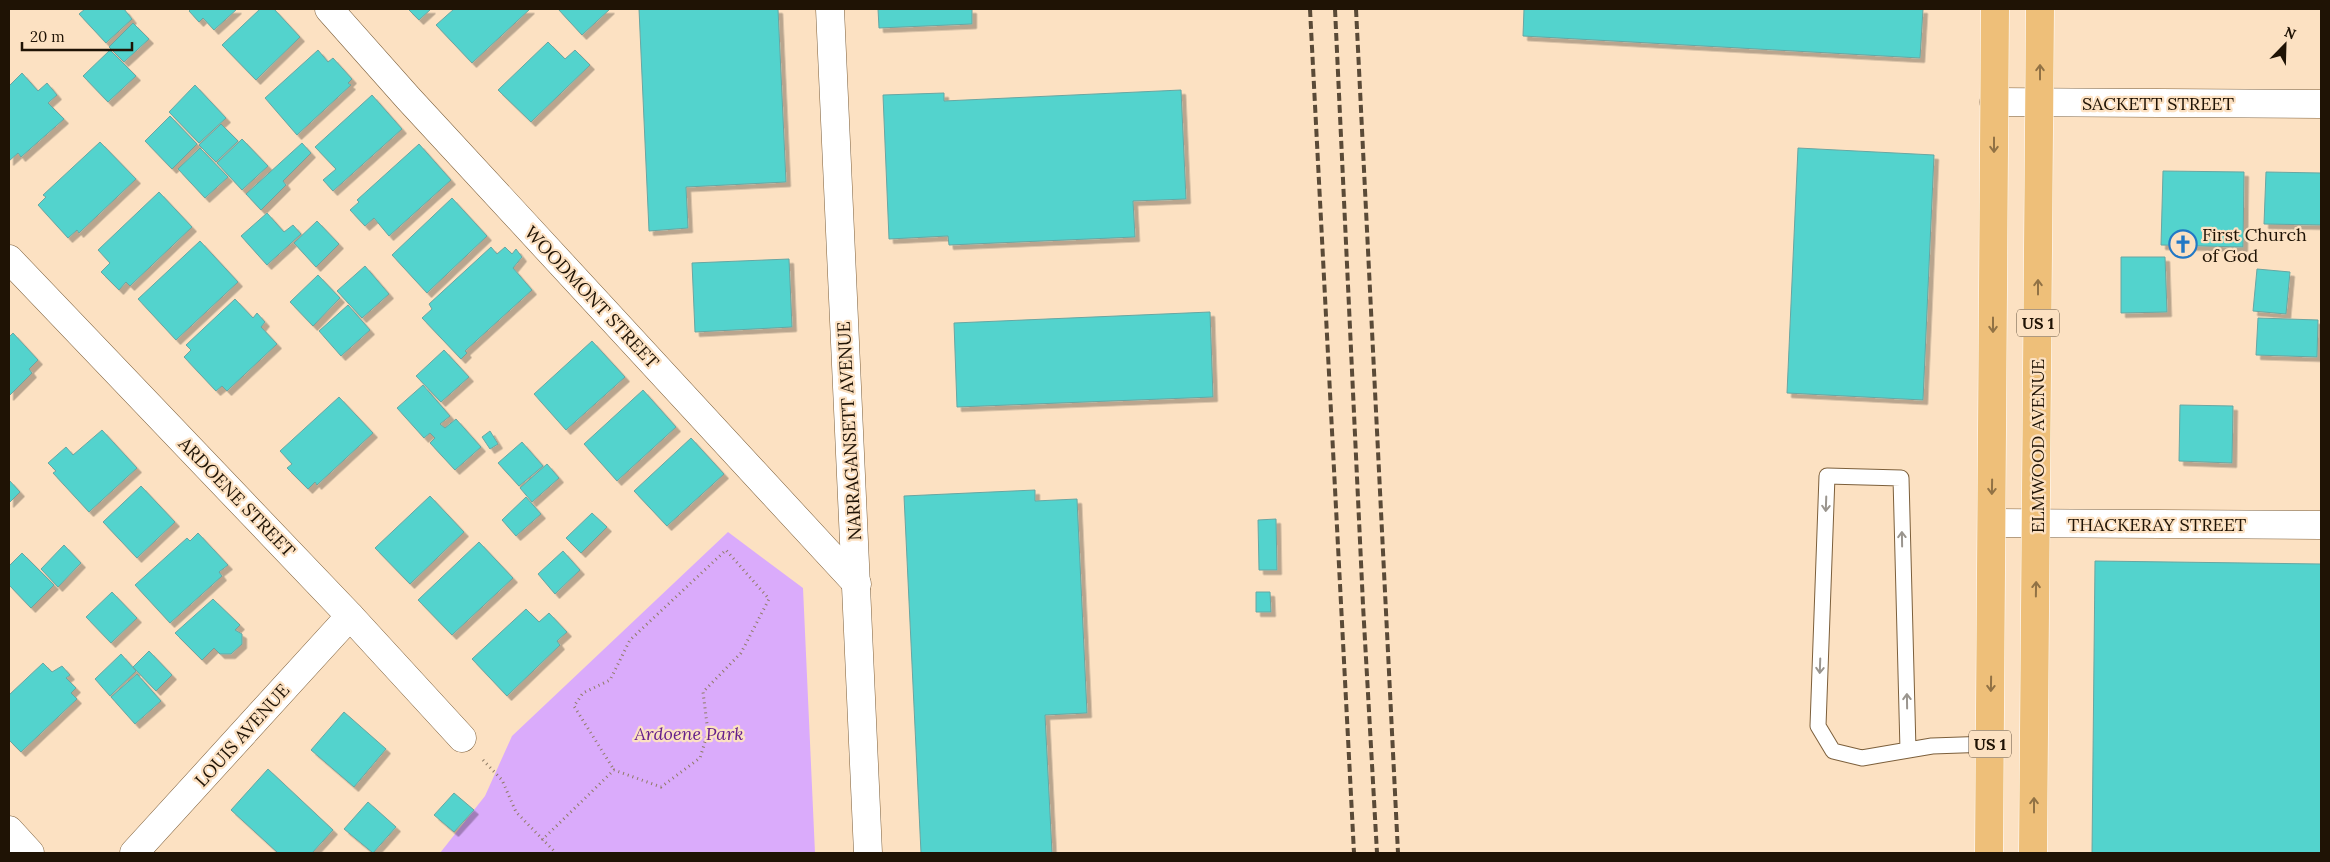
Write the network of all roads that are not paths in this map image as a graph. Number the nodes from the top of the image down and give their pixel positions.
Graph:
1 (329, 9) edge
2 (830, 9) edge
3 (1995, 9) edge
4 (2040, 9) edge
5 (1994, 102) junction
6 (2040, 102) junction
7 (2321, 104) edge
8 (9, 259) edge
9 (1992, 523) junction
10 (2037, 523) junction
11 (2321, 525) edge
12 (857, 584) junction
13 (350, 616) junction
14 (462, 738) road end
15 (1990, 744) junction
16 (1908, 750) junction
17 (9, 830) edge
18 (30, 853) edge
19 (134, 853) edge
20 (868, 853) edge
21 (1989, 853) edge
22 (2033, 853) edge

1 - 12 street, WOODMONT STREET
2 - 12 street, NARRAGANSETT AVENUE
3 - 5 main road, US 1
6 -> 4 main road, ELMWOOD AVENUE / US 1
5 - 6 street, SACKETT STREET
5 -> 9 main road, US 1
6 - 7 street, SACKETT STREET
10 -> 6 main road, ELMWOOD AVENUE / US 1
8 - 13 street, ARDOENE STREET
9 - 10 street, THACKERAY STREET
9 -> 15 main road, US 1
10 - 11 street, THACKERAY STREET
22 -> 10 main road, ELMWOOD AVENUE / US 1
12 - 20 street, NARRAGANSETT AVENUE
13 - 14 street, ARDOENE STREET
13 - 19 street, LOUIS AVENUE
15 - 16 lane
15 - 21 main road, US 1
16 -> 16 lane
17 - 18 street

